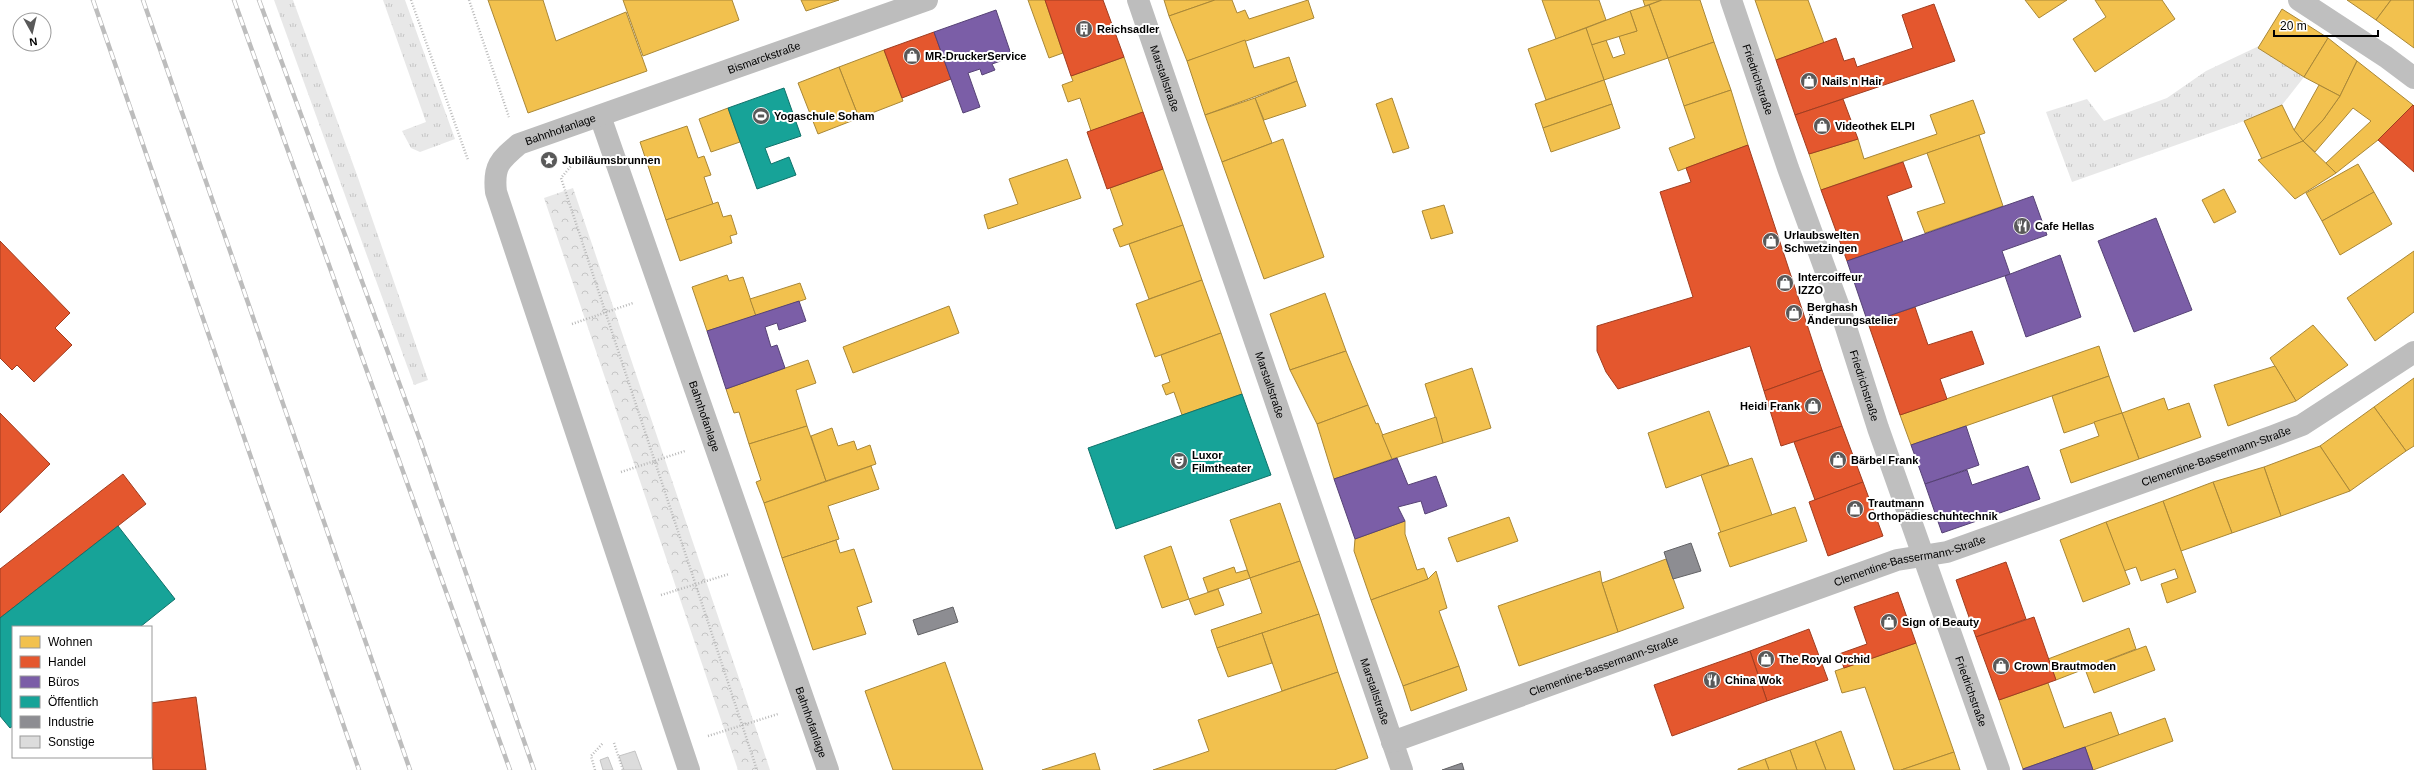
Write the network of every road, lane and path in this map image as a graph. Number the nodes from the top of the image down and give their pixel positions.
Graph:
1 (411, 0) edge
2 (470, 0) edge
3 (927, 0) edge
4 (1138, 0) edge
5 (1731, 0) edge
6 (2299, 0) edge
7 (2414, 78) edge
8 (600, 116) junction
9 (560, 130) junction
10 (519, 144) junction
11 (469, 161) dead end
12 (614, 309) dead end
13 (605, 313) junction
14 (585, 319) dead end
15 (2414, 352) edge
16 (664, 457) dead end
17 (654, 460) junction
18 (635, 467) dead end
19 (1923, 556) junction
20 (706, 582) dead end
21 (696, 585) junction
22 (677, 590) dead end
23 (754, 722) dead end
24 (742, 725) junction
25 (725, 730) dead end
26 (1392, 742) junction
27 (603, 743) dead end
28 (614, 743) dead end
29 (595, 770) edge
30 (623, 770) edge
31 (689, 770) edge
32 (757, 770) edge
33 (828, 770) edge
34 (1402, 770) edge
35 (1999, 770) edge

1 - 11 path
2 - 10 path
3 - 8 street, Bismarckstraße
4 - 26 street, Marstallstraße
5 - 19 street, Friedrichstraße
6 - 7 street
8 - 9 street, Bahnhofanlage
8 - 33 street, Bahnhofanlage
9 - 10 street, Bahnhofanlage
9 - 13 path
10 - 31 street, Bahnhofanlage
12 - 13 path
13 - 14 path
13 - 17 path
15 - 19 street, Clementine-Bassermann-Straße
16 - 17 path
17 - 18 path
17 - 21 path
19 - 26 street, Clementine-Bassermann-Straße
19 - 35 street, Friedrichstraße
20 - 21 path
21 - 22 path
21 - 24 path
23 - 24 path
24 - 25 path
24 - 32 path
26 - 34 street, Marstallstraße
27 - 29 path
28 - 30 path

